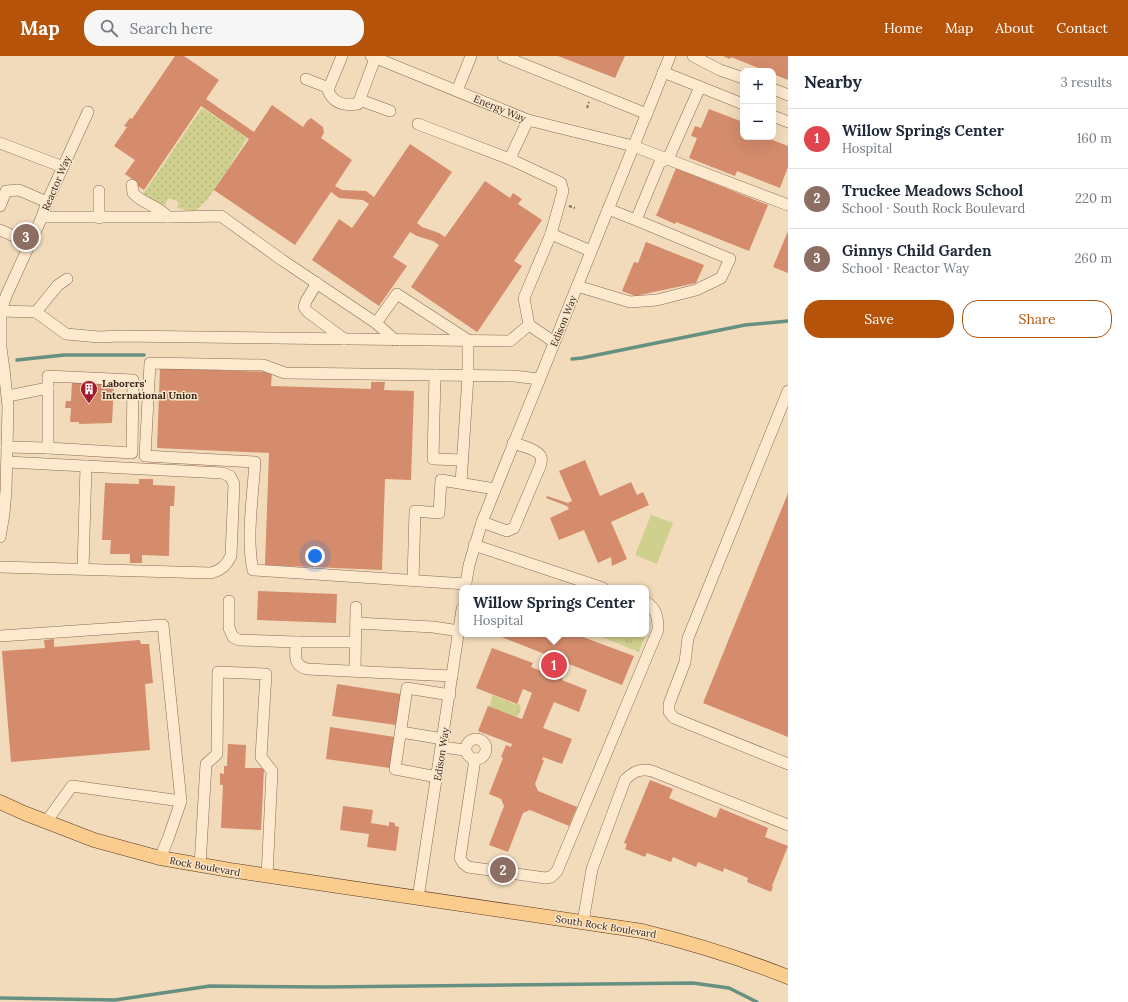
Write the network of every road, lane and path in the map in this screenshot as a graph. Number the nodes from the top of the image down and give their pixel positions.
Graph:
1 (342, 56) edge
2 (471, 56) edge
3 (503, 56) edge
4 (670, 56) edge
5 (693, 56) edge
6 (374, 57) edge
7 (664, 72) junction
8 (740, 77) edge
9 (306, 79) dead end
10 (700, 87) junction
11 (329, 88) junction
12 (776, 90) edge
13 (457, 91) junction
14 (788, 95) edge
15 (360, 100) junction
16 (740, 103) edge
17 (390, 111) dead end
18 (88, 112) dead end
19 (646, 114) junction
20 (776, 117) edge
21 (528, 120) junction
22 (788, 122) edge
23 (418, 124) dead end
24 (0, 143) edge
25 (634, 146) junction
26 (668, 159) junction
27 (512, 160) junction
28 (63, 167) junction
29 (132, 185) dead end
30 (99, 191) dead end
31 (47, 202) junction
32 (788, 205) edge
33 (0, 206) edge
34 (608, 209) junction
35 (42, 217) junction
36 (168, 217) junction
37 (99, 218) junction
38 (636, 220) junction
39 (0, 230) edge
40 (551, 234) junction
41 (30, 243) junction
42 (591, 252) junction
43 (67, 279) dead end
44 (317, 283) junction
45 (577, 286) junction
46 (1, 311) junction
47 (36, 312) junction
48 (376, 323) junction
49 (529, 326) junction
50 (0, 331) edge
51 (344, 339) junction
52 (395, 340) junction
53 (468, 340) junction
54 (554, 342) junction
55 (435, 375) junction
56 (468, 376) junction
57 (539, 379) junction
58 (48, 388) junction
59 (788, 391) edge
60 (5, 403) edge
61 (513, 443) junction
62 (7, 447) junction
63 (48, 448) junction
64 (462, 460) junction
65 (6, 462) junction
66 (86, 466) junction
67 (461, 483) junction
68 (495, 489) junction
69 (482, 522) junction
70 (0, 536) edge
71 (474, 546) junction
72 (0, 567) edge
73 (83, 569) junction
74 (413, 581) junction
75 (459, 585) edge
76 (465, 585) edge
77 (594, 585) edge
78 (229, 601) dead end
79 (649, 605) edge
80 (356, 607) dead end
81 (356, 624) junction
82 (459, 630) joint
83 (0, 636) edge
84 (296, 642) junction
85 (355, 642) junction
86 (355, 671) junction
87 (452, 676) junction
88 (450, 695) junction
89 (401, 732) junction
90 (443, 743) junction
91 (465, 750) junction
92 (475, 759) junction
93 (788, 764) edge
94 (437, 777) junction
95 (181, 801) junction
96 (0, 802) edge
97 (46, 822) junction
98 (788, 825) edge
99 (160, 858) junction
100 (200, 866) junction
101 (267, 876) junction
102 (418, 898) junction
103 (583, 922) junction
104 (788, 976) edge

1 - 11 street
2 - 13 street
3 - 19 street
4 - 7 street, Edison Way
5 - 8 street
6 - 13 street, Energy Way
6 - 15 street
7 - 10 street
7 - 19 street, Edison Way
9 - 11 street
10 - 16 street
10 - 26 street
11 - 15 street
12 - 14 street
13 - 21 street, Energy Way
15 - 17 street
18 - 28 street, Reactor Way
19 - 25 street, Edison Way
20 - 22 street
21 - 25 street, Energy Way
21 - 27 street
23 - 27 street
24 - 28 street
25 - 26 street, Energy Way
25 - 34 street, Edison Way
26 - 32 street, Energy Way
26 - 38 street
27 - 40 street
28 - 31 street, Reactor Way
29 - 36 street
30 - 37 street
31 - 33 street
31 - 35 street, Reactor Way
34 - 38 street
34 - 42 street, Edison Way
35 - 37 street
35 - 41 street, Reactor Way
36 - 37 street
36 - 44 street
38 - 45 street
39 - 41 street
40 - 42 street
40 - 49 street
41 - 46 street, Reactor Way
42 - 45 street, Edison Way
43 - 47 street
44 - 48 street
44 - 51 street
45 - 54 street, Edison Way
46 - 47 street
46 - 50 street, Reactor Way
47 - 51 street
48 - 52 street
48 - 53 street
49 - 53 street
49 - 54 street
50 - 60 street, Reactor Way
51 - 52 street
52 - 53 street
53 - 56 street
54 - 57 street, Edison Way
55 - 56 street
55 - 64 street
55 - 74 street
56 - 57 street
56 - 64 street
57 - 61 street, Edison Way
58 - 60 street
58 - 63 street
58 - 63 street
59 - 93 street
60 - 62 street, Reactor Way
61 - 68 street, Edison Way
61 - 69 street
62 - 63 street
62 - 65 street, Reactor Way
64 - 67 street
65 - 66 street
65 - 70 street, Reactor Way
66 - 73 street
66 - 73 street
67 - 68 street
67 - 74 street
68 - 69 street, Edison Way
69 - 71 street, Edison Way
71 - 76 street, Edison Way
71 - 77 street
72 - 73 street
74 - 75 street
78 - 84 street
79 - 92 street
80 - 81 street
81 - 82 street
81 - 85 street
82 - 87 street, Edison Way
83 - 95 street
84 - 85 street
84 - 86 street
85 - 86 street
86 - 87 street
87 - 88 street, Edison Way
88 - 89 street
88 - 90 street, Edison Way
89 - 90 street
89 - 94 street
90 - 91 street
90 - 94 street, Edison Way
91 - 92 street
91 - 92 street
94 - 102 street, Edison Way
95 - 97 street
95 - 99 street
96 - 97 main road, Rock Boulevard
97 - 99 main road, Rock Boulevard
98 - 103 street
99 - 100 main road, Rock Boulevard
100 - 101 main road, Rock Boulevard
100 - 101 street
101 - 102 main road, Rock Boulevard
102 - 103 main road, South Rock Boulevard
103 - 104 main road, South Rock Boulevard

